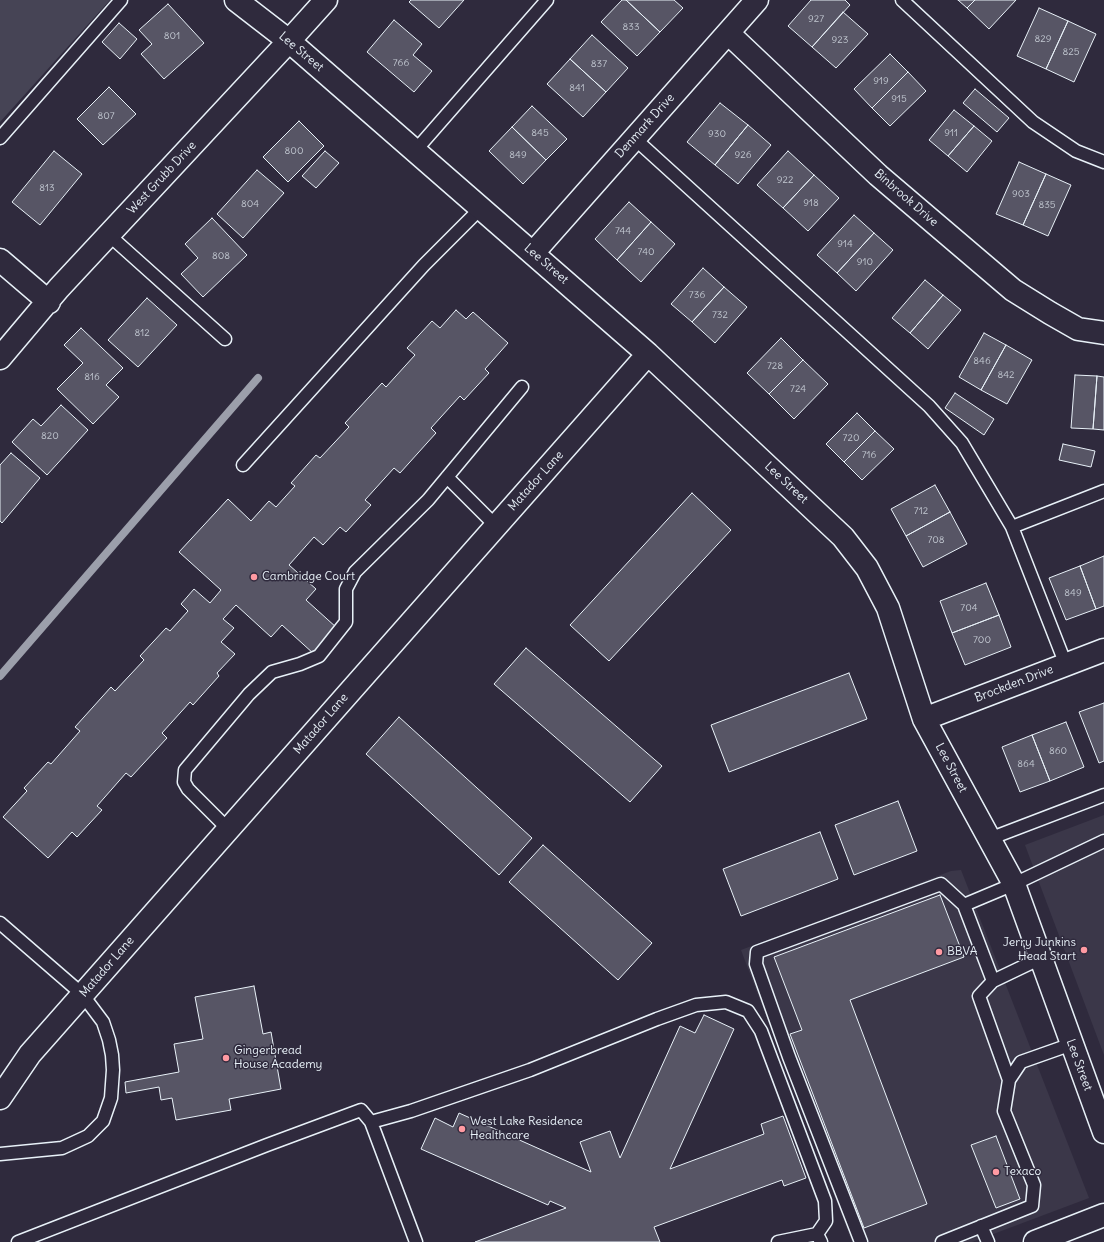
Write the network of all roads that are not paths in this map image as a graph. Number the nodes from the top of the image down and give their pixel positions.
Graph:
1 (121, 0) edge
2 (236, 0) edge
3 (326, 0) edge
4 (547, 0) edge
5 (757, 0) edge
6 (902, 0) edge
7 (728, 33) junction
8 (289, 41) junction
9 (0, 138) edge
10 (634, 138) junction
11 (415, 151) junction
12 (1104, 162) edge
13 (481, 208) junction
14 (109, 235) junction
15 (533, 253) junction
16 (0, 260) edge
17 (49, 302) junction
18 (1104, 333) edge
19 (226, 339) dead end
20 (648, 354) junction
21 (0, 358) edge
22 (522, 387) dead end
23 (243, 464) dead end
24 (447, 477) junction
25 (1104, 491) edge
26 (496, 526) junction
27 (1012, 527) junction
28 (1104, 650) edge
29 (1066, 665) junction
30 (924, 719) junction
31 (1104, 795) edge
32 (228, 829) junction
33 (989, 839) junction
34 (1104, 841) edge
35 (1014, 884) junction
36 (964, 905) junction
37 (0, 923) edge
38 (1040, 958) junction
39 (993, 981) junction
40 (82, 994) junction
41 (1072, 1044) junction
42 (1009, 1080) junction
43 (0, 1098) edge
44 (371, 1122) junction
45 (1104, 1132) edge
46 (0, 1154) edge
47 (1104, 1215) edge
48 (981, 1226) junction
49 (819, 1238) edge
50 (18, 1242) edge
51 (416, 1242) edge
52 (778, 1242) edge
53 (861, 1242) edge
54 (942, 1242) edge
55 (988, 1242) edge
56 (1035, 1242) edge

1 - 9 lane
2 - 8 street, Lee Street
3 - 8 street, West Grubb Drive
4 - 11 lane
5 - 7 street, Denmark Drive
6 - 12 lane
7 - 10 street, Denmark Drive
7 - 18 street, Binbrook Drive
8 - 11 street, Lee Street
8 - 14 street, West Grubb Drive
10 - 15 street, Denmark Drive
10 - 27 lane
11 - 13 street, Lee Street
13 - 15 street, Lee Street
13 - 23 lane
14 - 17 street, West Grubb Drive
14 - 19 lane
15 - 20 street, Lee Street
16 - 17 street
17 - 21 street, West Grubb Drive
20 - 26 street, Matador Lane
20 - 30 street, Lee Street
22 - 24 lane
24 - 26 lane
24 - 32 lane
25 - 27 lane
26 - 32 street, Matador Lane
27 - 29 lane
28 - 29 street, Brockden Drive
29 - 30 street, Brockden Drive
30 - 33 street, Lee Street
31 - 33 lane
32 - 40 street, Matador Lane
33 - 35 street, Lee Street
34 - 35 lane
35 - 36 lane
35 - 38 street, Lee Street
36 - 39 lane
36 - 53 lane
37 - 40 lane
38 - 39 lane
38 - 41 street, Lee Street
39 - 42 lane
40 - 43 street, Matador Lane
40 - 46 lane
41 - 42 lane
41 - 45 street, Lee Street
42 - 48 lane
44 - 49 lane
44 - 50 lane
44 - 51 lane
47 - 56 street
48 - 54 lane
48 - 55 lane
49 - 52 lane

